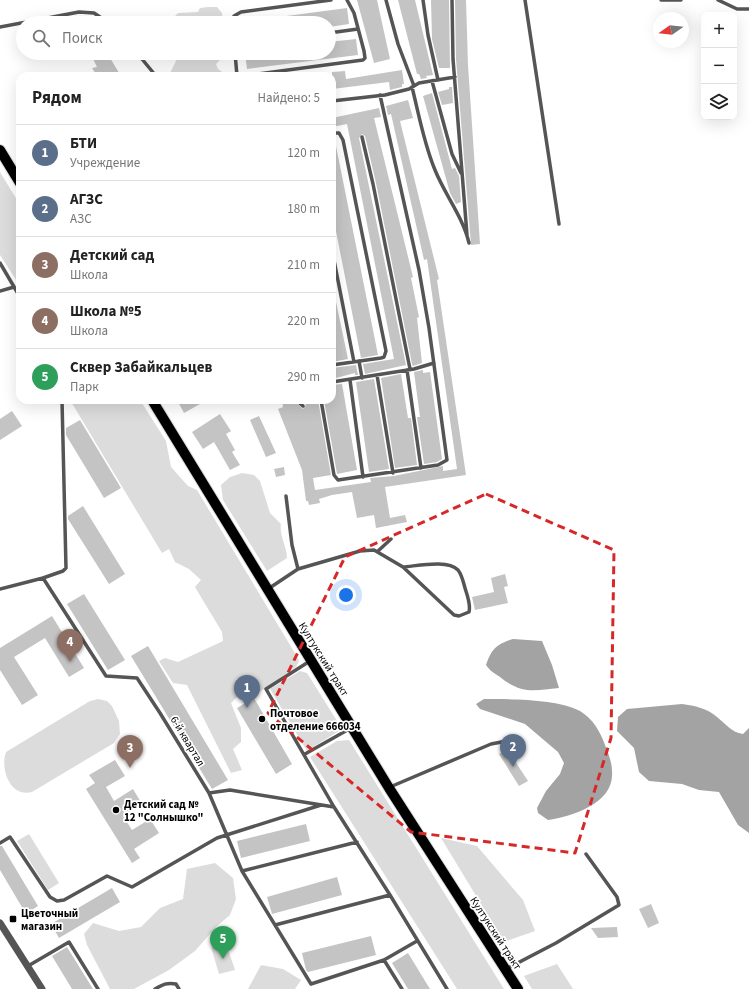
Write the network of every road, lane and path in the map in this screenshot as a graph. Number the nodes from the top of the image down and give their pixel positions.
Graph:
1 (331, 0) edge
2 (347, 0) edge
3 (386, 0) edge
4 (423, 0) edge
5 (452, 0) edge
6 (525, 0) edge
7 (661, 0) edge
8 (681, 0) edge
9 (718, 0) edge
10 (749, 9) edge
11 (58, 16) edge
12 (98, 16) edge
13 (234, 16) edge
14 (16, 24) edge
15 (0, 27) edge
16 (358, 29) junction
17 (336, 32) edge
18 (143, 60) edge
19 (235, 60) edge
20 (153, 72) edge
21 (236, 72) edge
22 (273, 72) edge
23 (455, 77) junction
24 (438, 80) junction
25 (432, 81) junction
26 (413, 86) junction
27 (380, 95) junction
28 (336, 100) edge
29 (336, 133) edge
30 (362, 137) dead end
31 (2, 153) edge
32 (16, 176) edge
33 (462, 176) junction
34 (558, 224) dead end
35 (467, 235) junction
36 (469, 243) dead end
37 (0, 263) edge
38 (336, 268) edge
39 (14, 287) junction
40 (16, 290) edge
41 (0, 291) edge
42 (357, 362) junction
43 (434, 363) junction
44 (336, 365) edge
45 (408, 370) junction
46 (378, 375) junction
47 (362, 378) junction
48 (350, 380) junction
49 (336, 382) edge
50 (62, 404) edge
51 (154, 404) edge
52 (301, 404) edge
53 (322, 404) edge
54 (303, 406) dead end
55 (421, 468) junction
56 (393, 473) junction
57 (363, 478) junction
58 (286, 496) dead end
59 (391, 539) dead end
60 (378, 551) junction
61 (403, 567) junction
62 (298, 569) junction
63 (43, 578) junction
64 (0, 589) edge
65 (267, 589) junction
66 (311, 660) junction
67 (353, 727) junction
68 (512, 740) dead end
69 (305, 754) junction
70 (389, 788) junction
71 (209, 793) junction
72 (321, 805) junction
73 (334, 807) junction
74 (228, 834) junction
75 (357, 842) junction
76 (0, 843) edge
77 (586, 854) dead end
78 (242, 871) junction
79 (390, 895) junction
80 (0, 923) edge
81 (275, 925) junction
82 (417, 941) junction
83 (384, 960) junction
84 (28, 966) junction
85 (505, 970) junction
86 (42, 989) edge
87 (98, 989) edge
88 (155, 989) edge
89 (179, 989) edge
90 (402, 989) edge
91 (447, 989) edge
92 (518, 989) edge

1 - 13 lane
2 - 16 lane
3 - 26 lane
4 - 24 lane
5 - 23 lane
6 - 34 lane
7 - 8 lane
9 - 10 lane
11 - 12 lane
14 - 15 lane
16 - 17 lane
16 - 22 lane
18 - 20 lane
19 - 21 lane
23 - 24 lane
23 - 33 lane
24 - 25 lane
25 - 26 lane
25 - 33 lane
26 - 27 lane
26 - 35 lane
27 - 28 lane
27 - 43 lane
29 - 42 lane
30 - 45 lane
31 - 32 main road
33 - 35 lane
35 - 36 lane
37 - 39 lane
38 - 42 lane
39 - 40 lane
39 - 41 lane
42 - 44 lane
42 - 47 lane
43 - 45 lane
43 - 55 lane
45 - 46 lane
45 - 55 lane
46 - 47 lane
46 - 56 lane
47 - 48 lane
48 - 49 lane
48 - 57 lane
50 - 63 lane
51 - 65 main road, Култукский тракт
52 - 54 lane
53 - 57 lane
55 - 56 lane
56 - 57 lane
58 - 62 lane
59 - 60 lane
60 - 61 lane
60 - 62 lane
61 - 61 lane
62 - 65 lane
63 - 64 lane
63 - 71 lane, 6-й квартал
65 - 66 main road, Култукский тракт
66 - 67 main road, Култукский тракт
66 - 69 lane
67 - 69 lane
67 - 70 main road, Култукский тракт
68 - 70 lane
69 - 73 lane
70 - 85 main road, Култукский тракт
71 - 72 lane
71 - 74 lane, 6-й квартал
72 - 73 lane
72 - 74 lane
73 - 75 lane
74 - 76 lane
74 - 78 lane, 6-й квартал
75 - 78 lane
75 - 79 lane
77 - 85 lane
78 - 81 lane, 6-й квартал
79 - 81 lane
79 - 82 lane
80 - 84 street
81 - 83 lane, 6-й квартал
82 - 83 lane
82 - 91 lane
83 - 90 lane
84 - 86 street
84 - 87 lane
85 - 92 main road, Култукский тракт
88 - 89 lane

